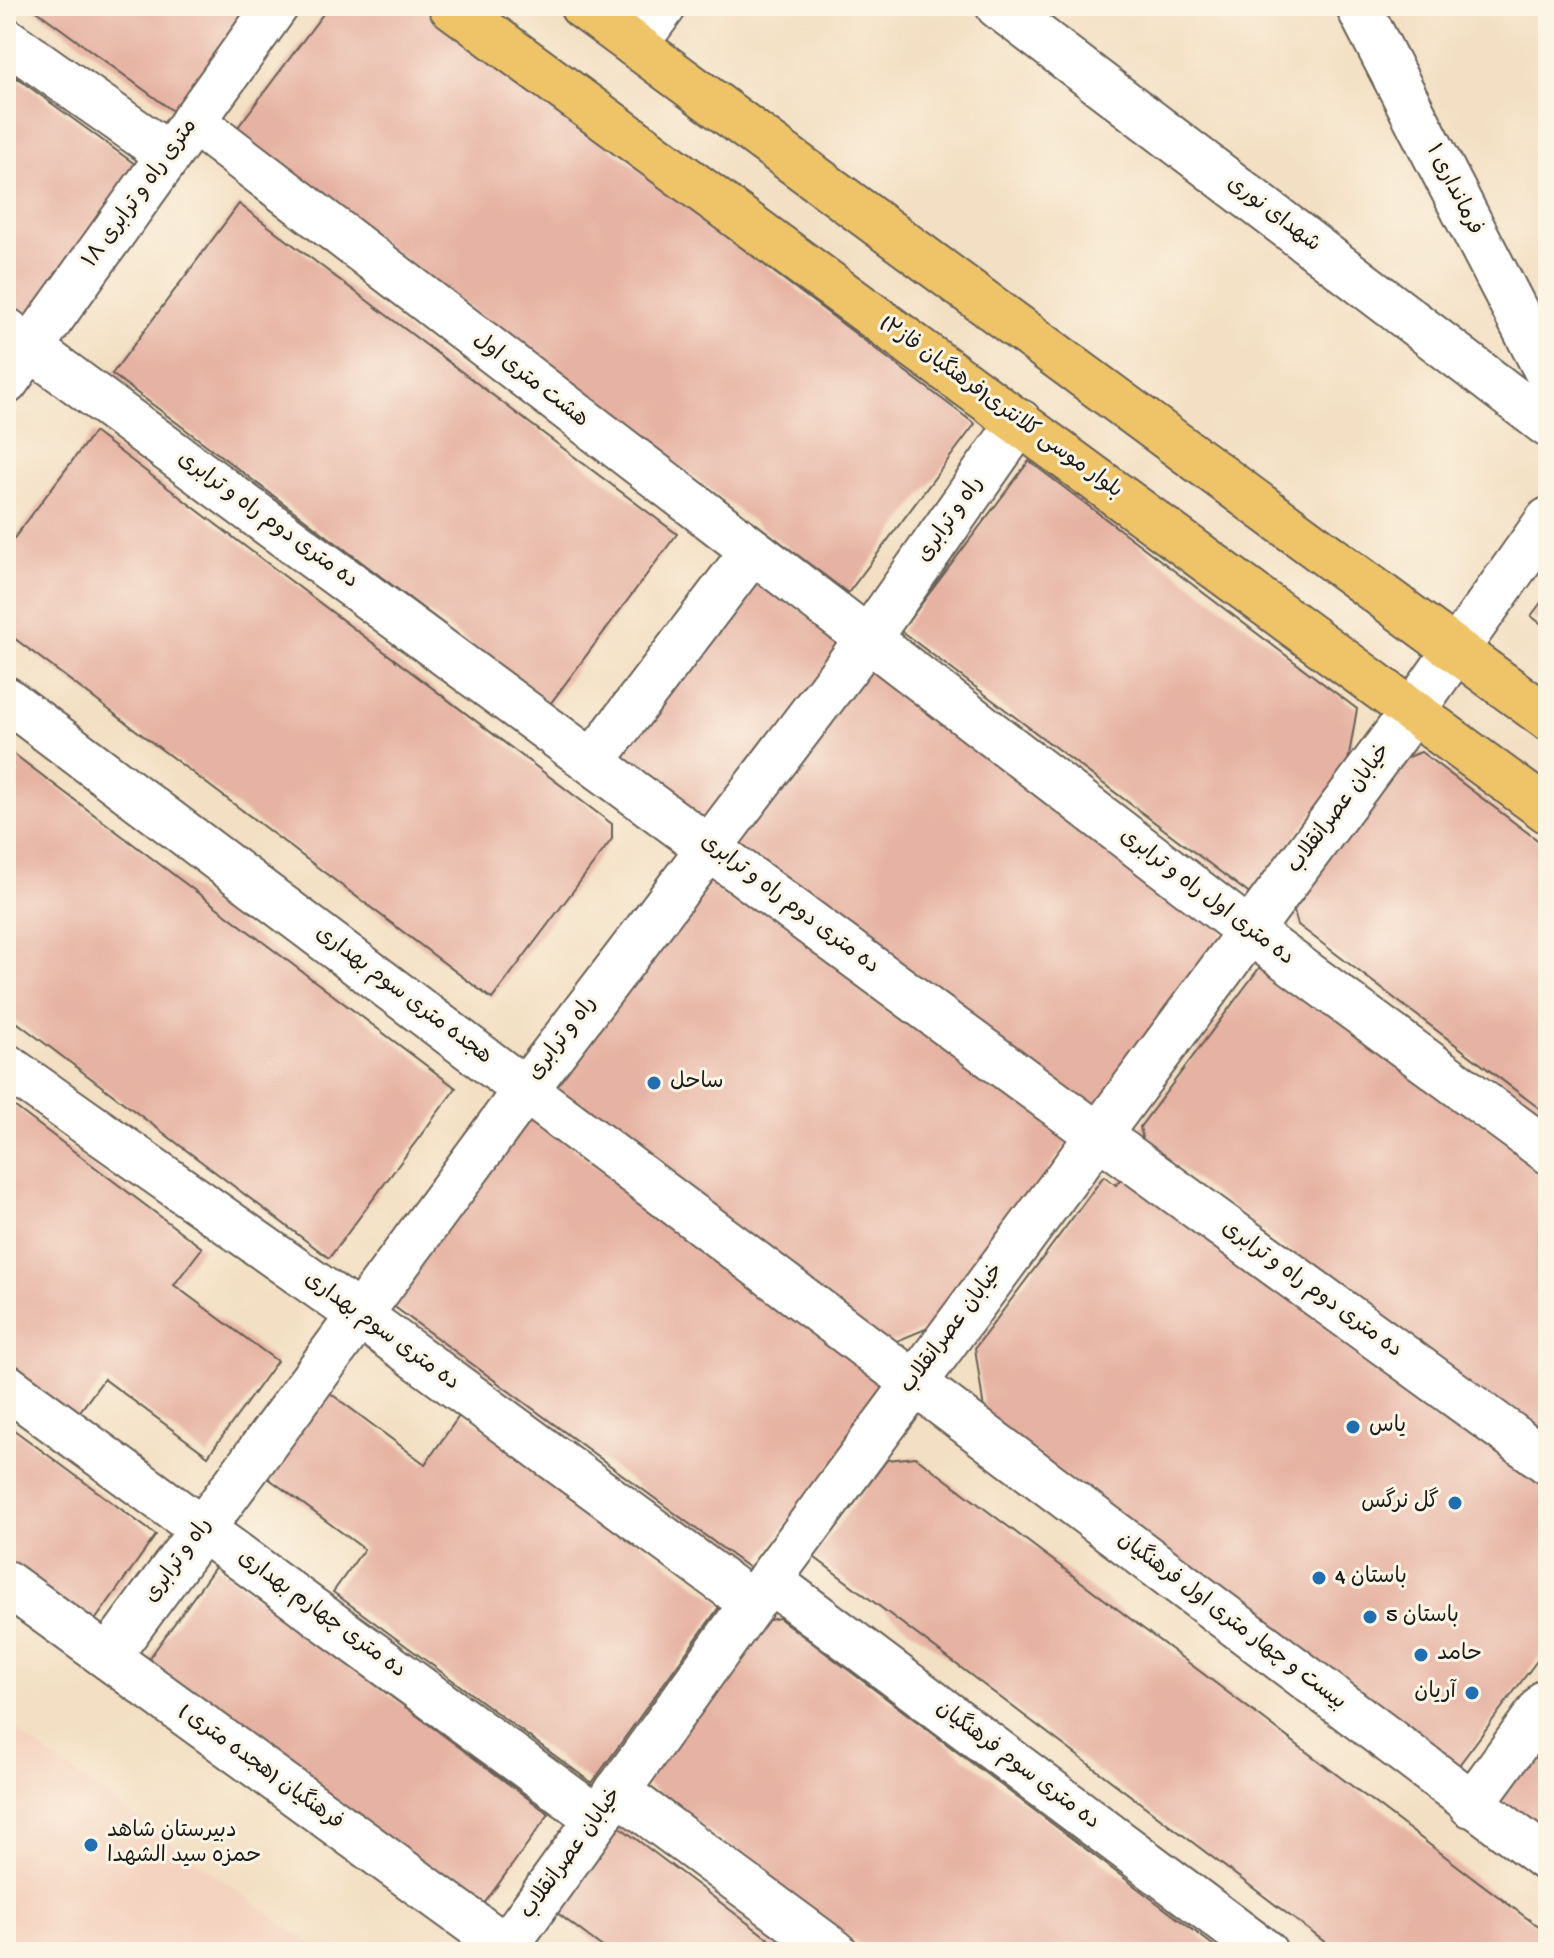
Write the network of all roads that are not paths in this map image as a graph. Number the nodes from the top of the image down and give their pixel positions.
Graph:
1 (276, 6) edge
2 (451, 6) edge
3 (582, 6) edge
4 (664, 6) edge
5 (998, 6) edge
6 (1358, 6) edge
7 (6, 40) edge
8 (635, 45) junction
9 (181, 138) junction
10 (14, 353) edge
11 (1548, 374) edge
12 (1020, 422) junction
13 (1548, 425) edge
14 (1548, 520) edge
15 (752, 552) junction
16 (867, 640) junction
17 (1456, 650) junction
18 (6, 699) edge
19 (1412, 712) junction
20 (1548, 718) edge
21 (593, 761) junction
22 (1548, 811) edge
23 (709, 846) junction
24 (1249, 931) junction
25 (6, 1066) edge
26 (526, 1089) junction
27 (1098, 1135) junction
28 (1548, 1151) edge
29 (359, 1315) junction
30 (914, 1381) junction
31 (6, 1386) edge
32 (1548, 1462) edge
33 (203, 1528) junction
34 (6, 1583) edge
35 (760, 1592) junction
36 (108, 1657) junction
37 (1548, 1700) edge
38 (607, 1804) junction
39 (1471, 1805) junction
40 (1548, 1860) edge
41 (507, 1950) edge
42 (835, 1952) edge
43 (1265, 1952) edge

1 - 9 street, ۱۸ متری راه و ترابری
2 - 12 main road, بلوار موسی کلانتری(فرهنگیان فاز۲)
3 - 8 main road
4 - 8 street
5 - 13 street, شهدای نوری
6 - 11 street, فرمانداری ۱
7 - 9 street, هشت متری اول
8 - 17 main road
9 - 10 street, ۱۸ متری راه و ترابری
9 - 15 street, هشت متری اول
10 - 21 street, ده متری دوم راه و ترابری
12 - 16 street, راه و ترابری
12 - 19 main road, بلوار موسی کلانتری(فرهنگیان فاز۲)
14 - 17 street, خیابان عصرانقلاب
15 - 16 street, هشت متری اول
15 - 21 street
16 - 23 street, راه و ترابری
16 - 24 street, ده متری اول راه و ترابری
17 - 19 street, خیابان عصرانقلاب
17 - 20 main road
18 - 26 street, هجده متری سوم بهداری
19 - 22 main road, بلوار موسی کلانتری(فرهنگیان فاز۲)
19 - 24 street, خیابان عصرانقلاب
21 - 23 street, ده متری دوم راه و ترابری
23 - 26 street, راه و ترابری
23 - 27 street, ده متری دوم راه و ترابری
24 - 27 street, خیابان عصرانقلاب
24 - 28 street, ده متری اول راه و ترابری
25 - 29 street, ده متری سوم بهداری
26 - 29 street, راه و ترابری
26 - 30 street, هجده متری سوم بهداری
27 - 30 street, خیابان عصرانقلاب
27 - 32 street, ده متری دوم راه و ترابری
29 - 33 street, راه و ترابری
29 - 35 street, ده متری سوم بهداری
30 - 35 street, خیابان عصرانقلاب
30 - 39 street, بیست و چهار متری اول فرهنگیان
31 - 33 street, ده متری چهارم بهداری
33 - 36 street, راه و ترابری
33 - 38 street, ده متری چهارم بهداری
34 - 36 street, فرهنگیان (هجده متری )
35 - 38 street, خیابان عصرانقلاب
35 - 43 street, ده متری سوم فرهنگیان
36 - 41 street, فرهنگیان (هجده متری )
37 - 39 street
38 - 41 street, خیابان عصرانقلاب
38 - 42 street, ده متری چهارم بهداری
39 - 40 street, بیست و چهار متری اول فرهنگیان

